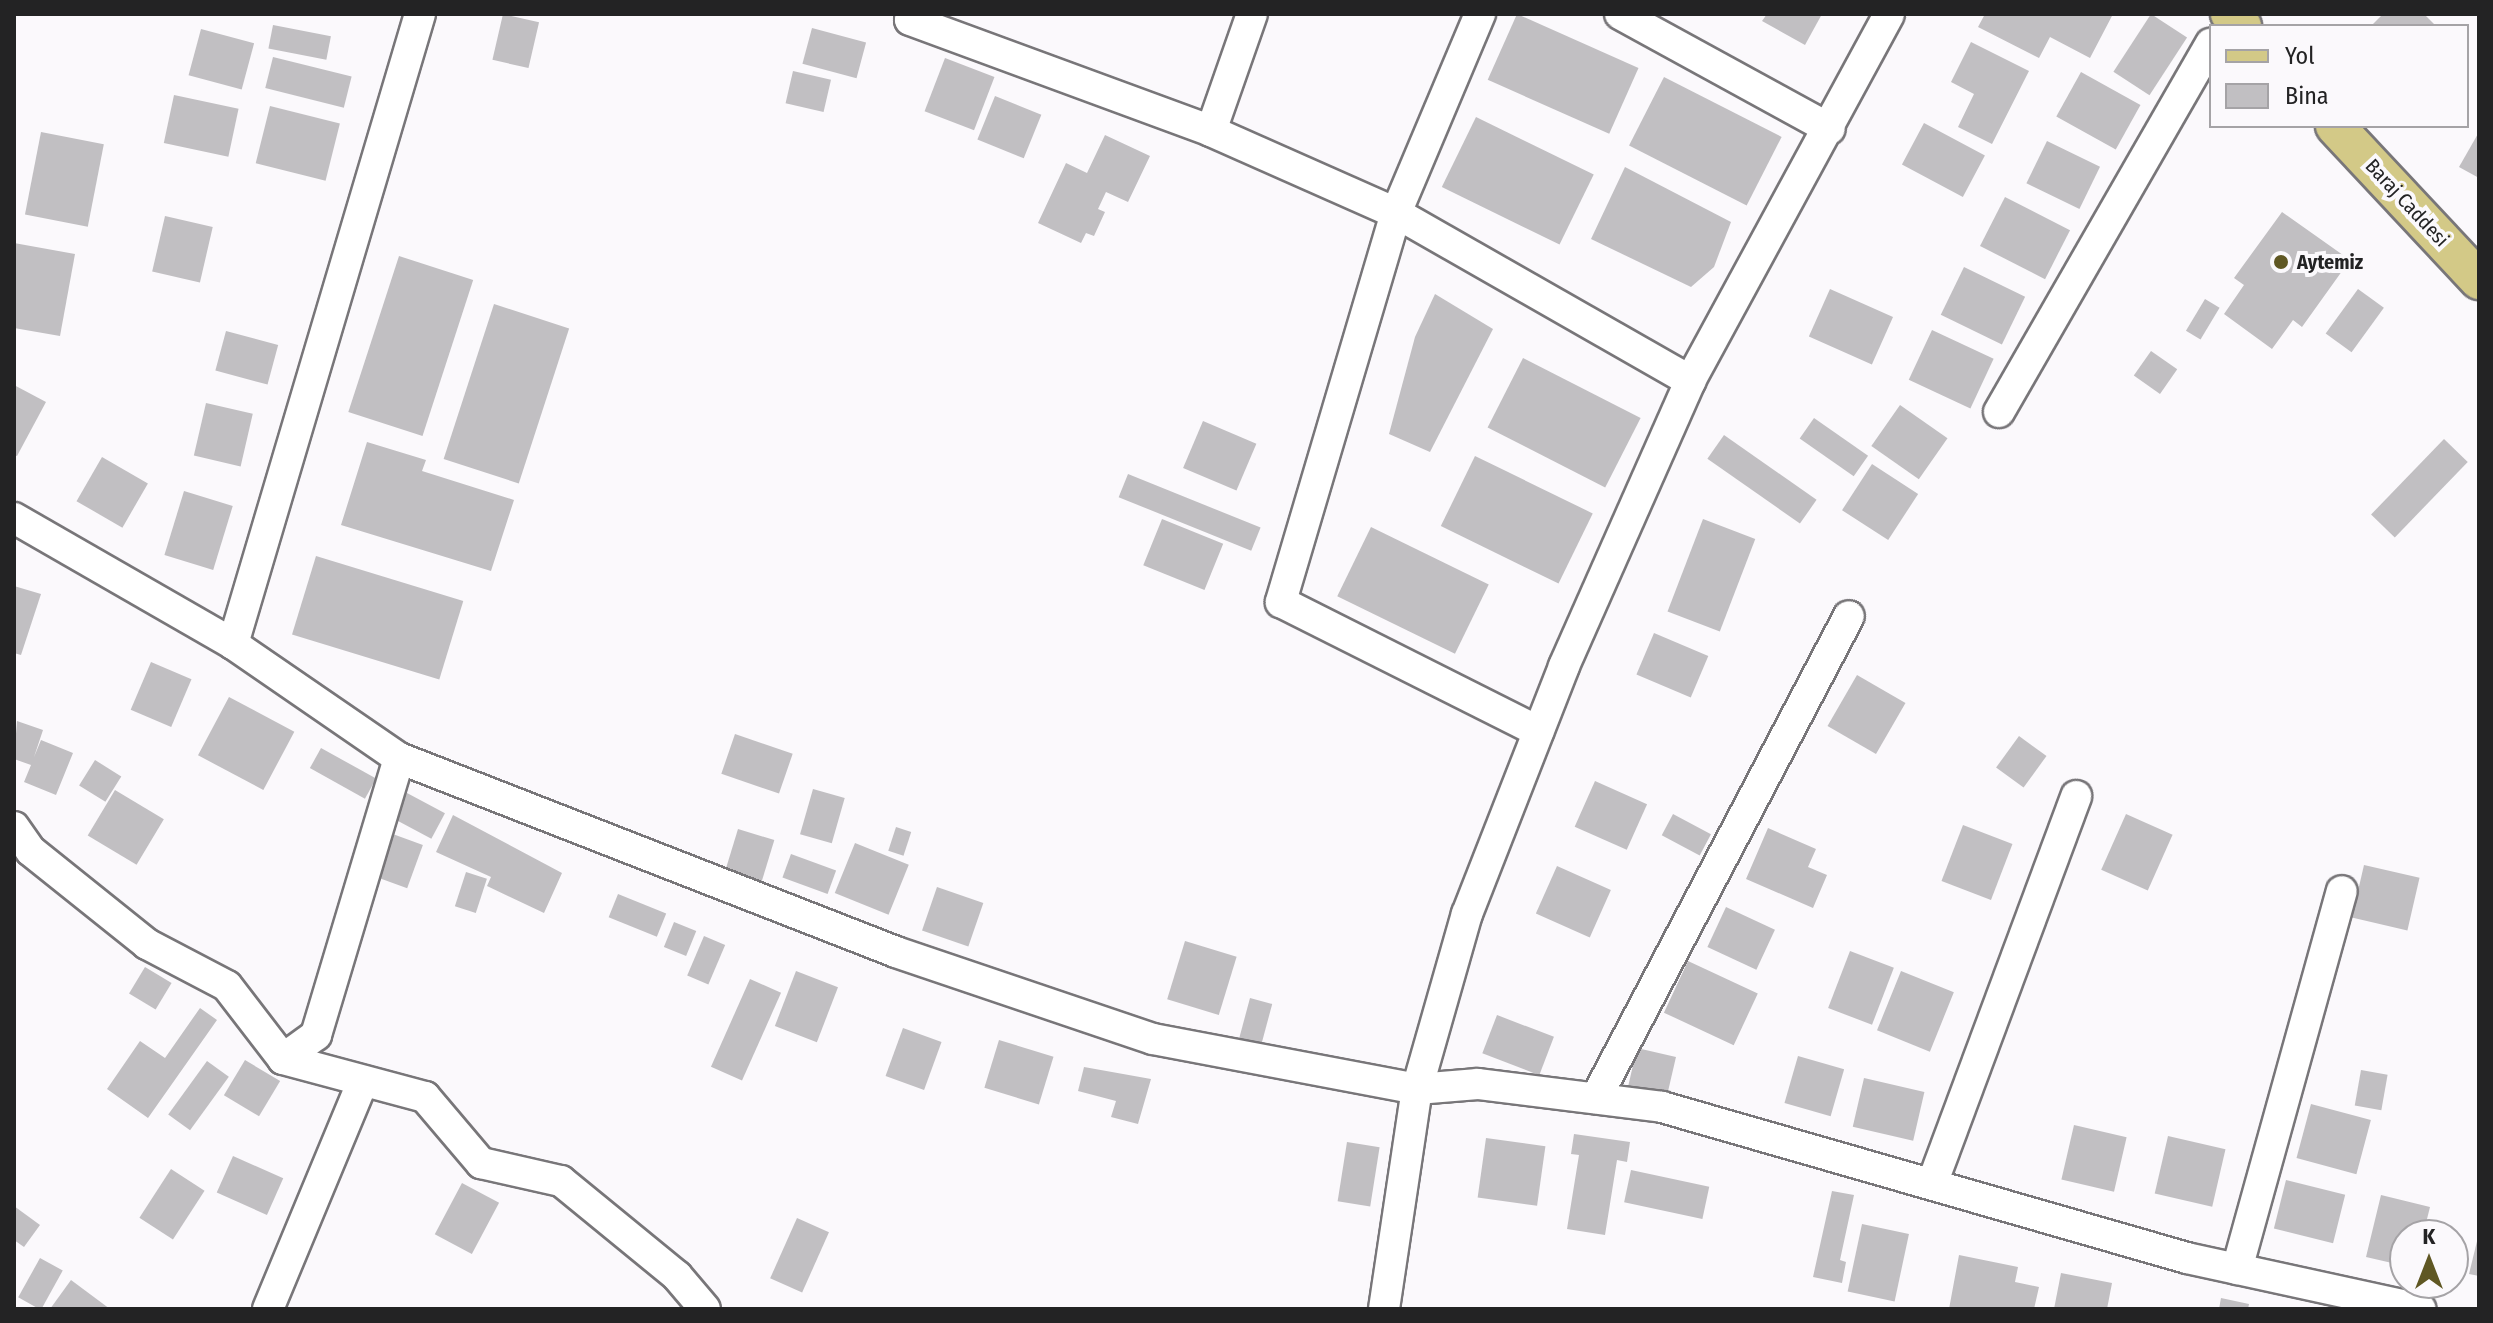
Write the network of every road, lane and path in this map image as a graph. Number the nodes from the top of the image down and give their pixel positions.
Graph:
1 (420, 14) edge
2 (912, 14) edge
3 (1252, 14) edge
4 (1480, 14) edge
5 (1620, 14) edge
6 (1889, 14) edge
7 (2209, 47) edge
8 (2337, 128) edge
9 (1830, 129) junction
10 (1211, 131) junction
11 (1396, 213) junction
12 (2479, 280) edge
13 (1690, 381) junction
14 (1999, 412) dead end
15 (14, 518) edge
16 (1849, 616) dead end
17 (233, 644) junction
18 (1538, 731) junction
19 (399, 758) junction
20 (2076, 796) dead end
21 (14, 827) edge
22 (2342, 891) dead end
23 (283, 1059) junction
24 (363, 1081) junction
25 (1417, 1089) junction
26 (1596, 1098) junction
27 (1932, 1184) junction
28 (2237, 1269) junction
29 (268, 1309) edge
30 (705, 1309) edge
31 (1384, 1309) edge
32 (2420, 1309) edge

1 - 17 street
2 - 10 street
3 - 10 street
4 - 11 street
5 - 9 street
6 - 9 street
7 - 14 street
8 - 12 main road, Baraj Caddesi
9 - 13 street
10 - 11 street
11 - 13 street
11 - 18 street
13 - 18 street
15 - 17 street
16 - 26 street
17 - 19 street
18 - 25 street
19 - 23 street
19 - 25 street
20 - 27 street
21 - 23 street
22 - 28 street
23 - 24 street
24 - 29 street
24 - 30 street
25 - 26 street
25 - 31 street
26 - 27 street
27 - 28 street
28 - 32 street

